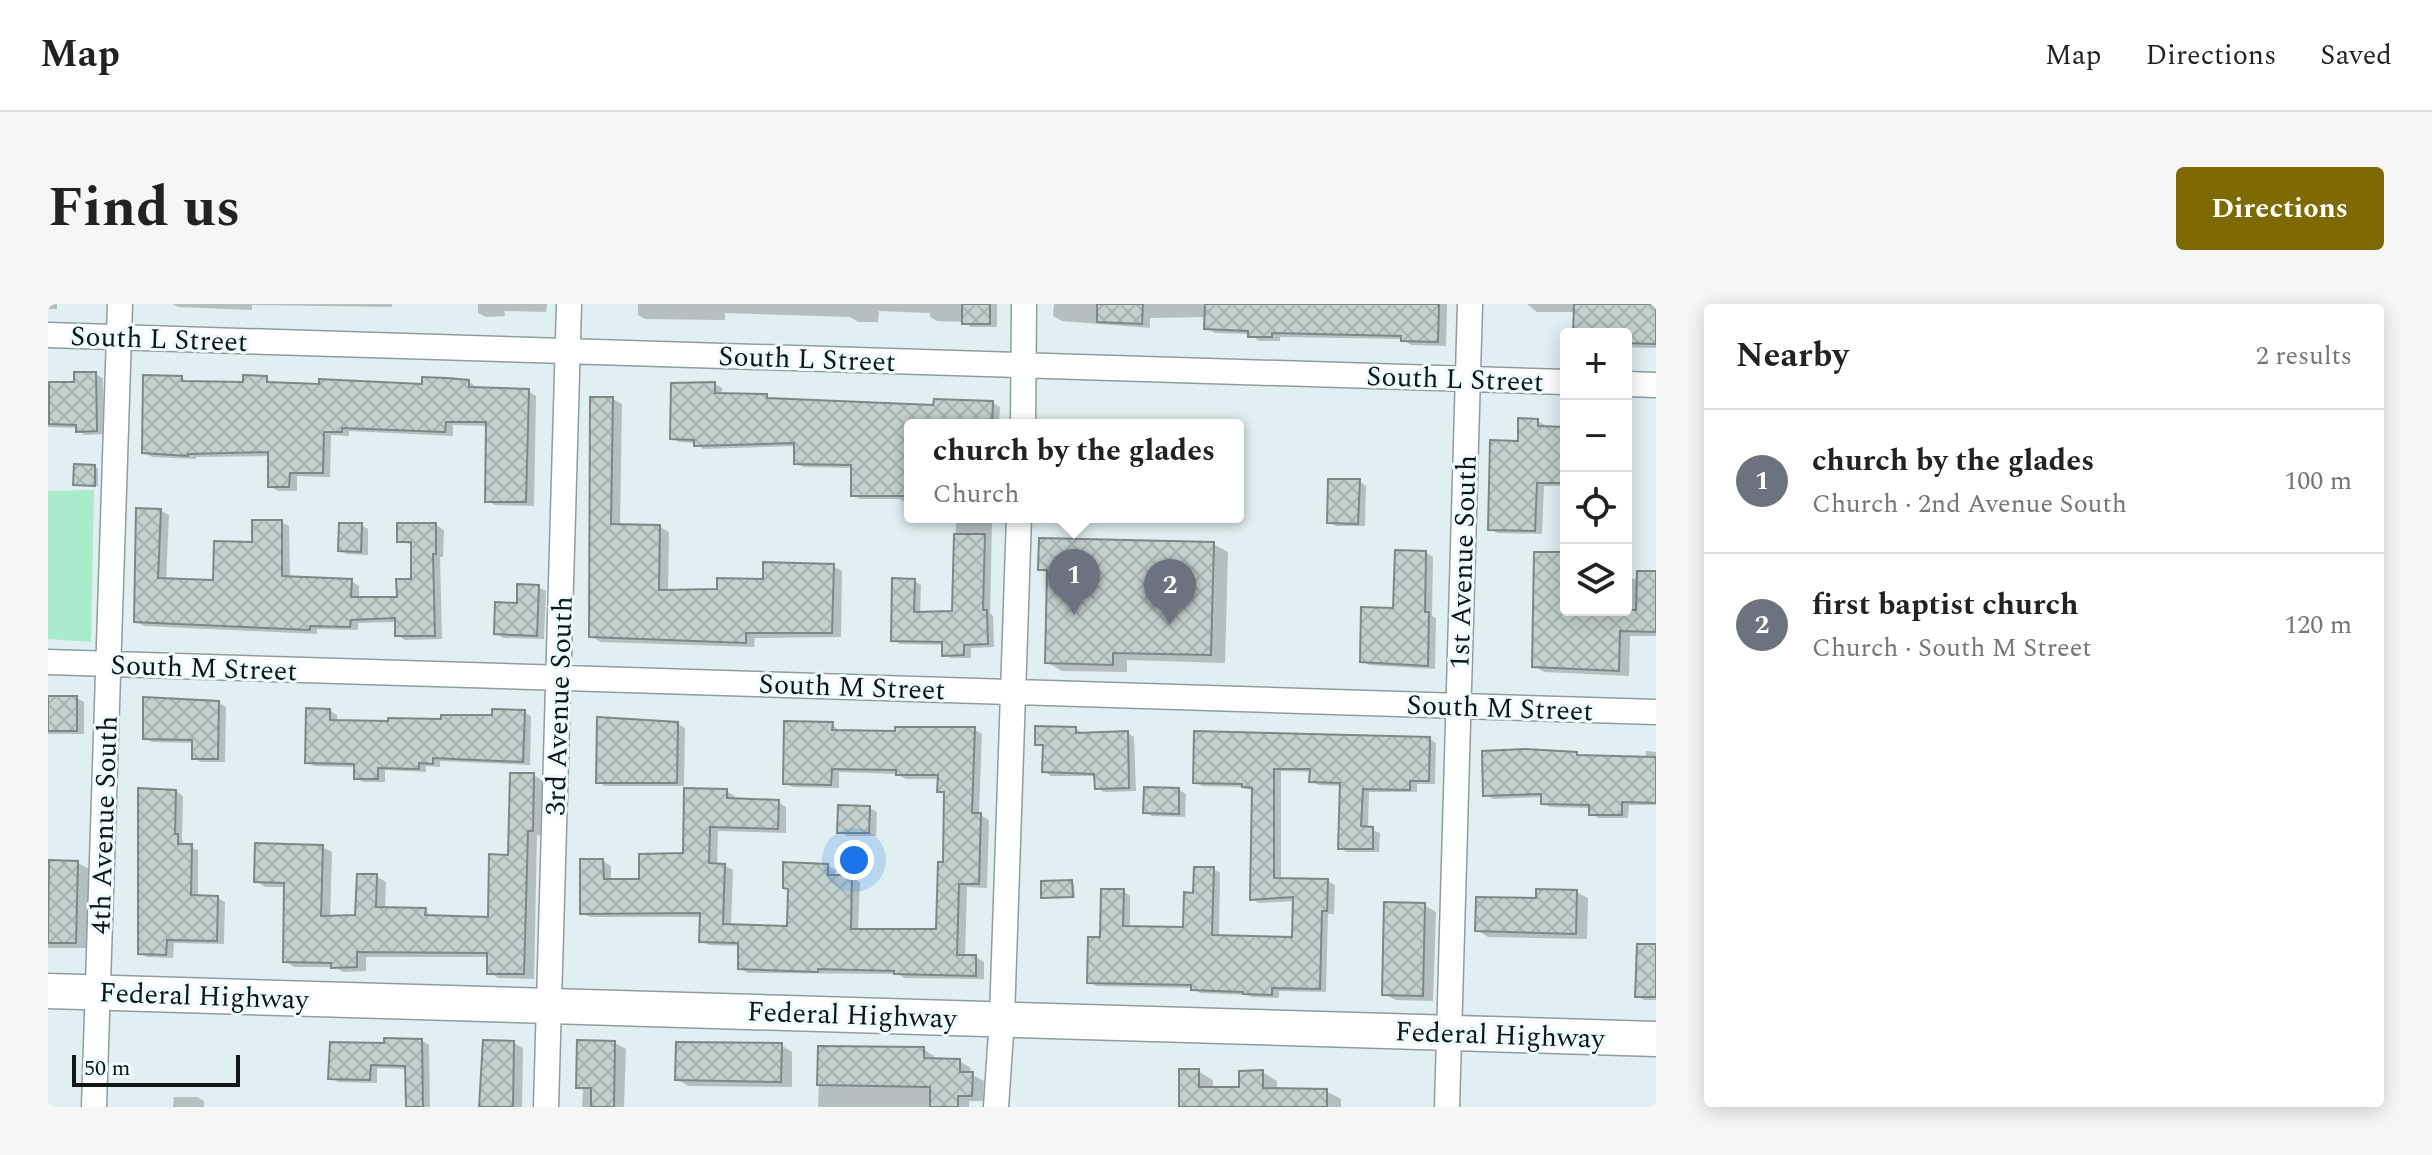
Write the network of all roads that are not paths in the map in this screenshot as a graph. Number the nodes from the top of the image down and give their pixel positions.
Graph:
1 (120, 304) edge
2 (569, 304) edge
3 (1024, 304) edge
4 (1470, 304) edge
5 (48, 335) edge
6 (119, 337) junction
7 (568, 351) junction
8 (1022, 365) junction
9 (1468, 379) junction
10 (1560, 382) edge
11 (1632, 384) edge
12 (1656, 385) edge
13 (1023, 419) edge
14 (1019, 523) edge
15 (48, 662) edge
16 (108, 664) junction
17 (558, 678) junction
18 (1012, 691) junction
19 (1458, 706) junction
20 (1656, 712) edge
21 (48, 991) edge
22 (98, 991) junction
23 (550, 1006) junction
24 (1002, 1018) junction
25 (1450, 1032) junction
26 (1656, 1039) edge
27 (94, 1107) edge
28 (546, 1107) edge
29 (996, 1107) edge
30 (1447, 1107) edge

1 - 6 street, 4th Avenue South
2 - 7 street, 3rd Avenue South
3 - 8 street
4 - 9 street, 1st Avenue South
5 - 6 street, South L Street
6 - 7 street, South L Street
6 - 16 street, 4th Avenue South
7 - 8 street, South L Street
7 - 17 street, 3rd Avenue South
8 - 9 street, South L Street
8 - 13 street
9 - 10 street, South L Street
9 - 19 street, 1st Avenue South
11 - 12 street
14 - 18 street
15 - 16 street, South M Street
16 - 17 street, South M Street
16 - 22 street, 4th Avenue South
17 - 18 street, South M Street
17 - 23 street, 3rd Avenue South
18 - 19 street, South M Street
18 - 24 street
19 - 20 street, South M Street
19 - 25 street, 1st Avenue South
21 - 22 main road, Federal Highway
22 - 23 main road, Federal Highway
22 - 27 street, 4th Avenue South
23 - 24 main road, Federal Highway
23 - 28 street, 3rd Avenue South
24 - 25 main road, Federal Highway
24 - 29 street
25 - 26 main road, Federal Highway
25 - 30 street, 1st Avenue South

